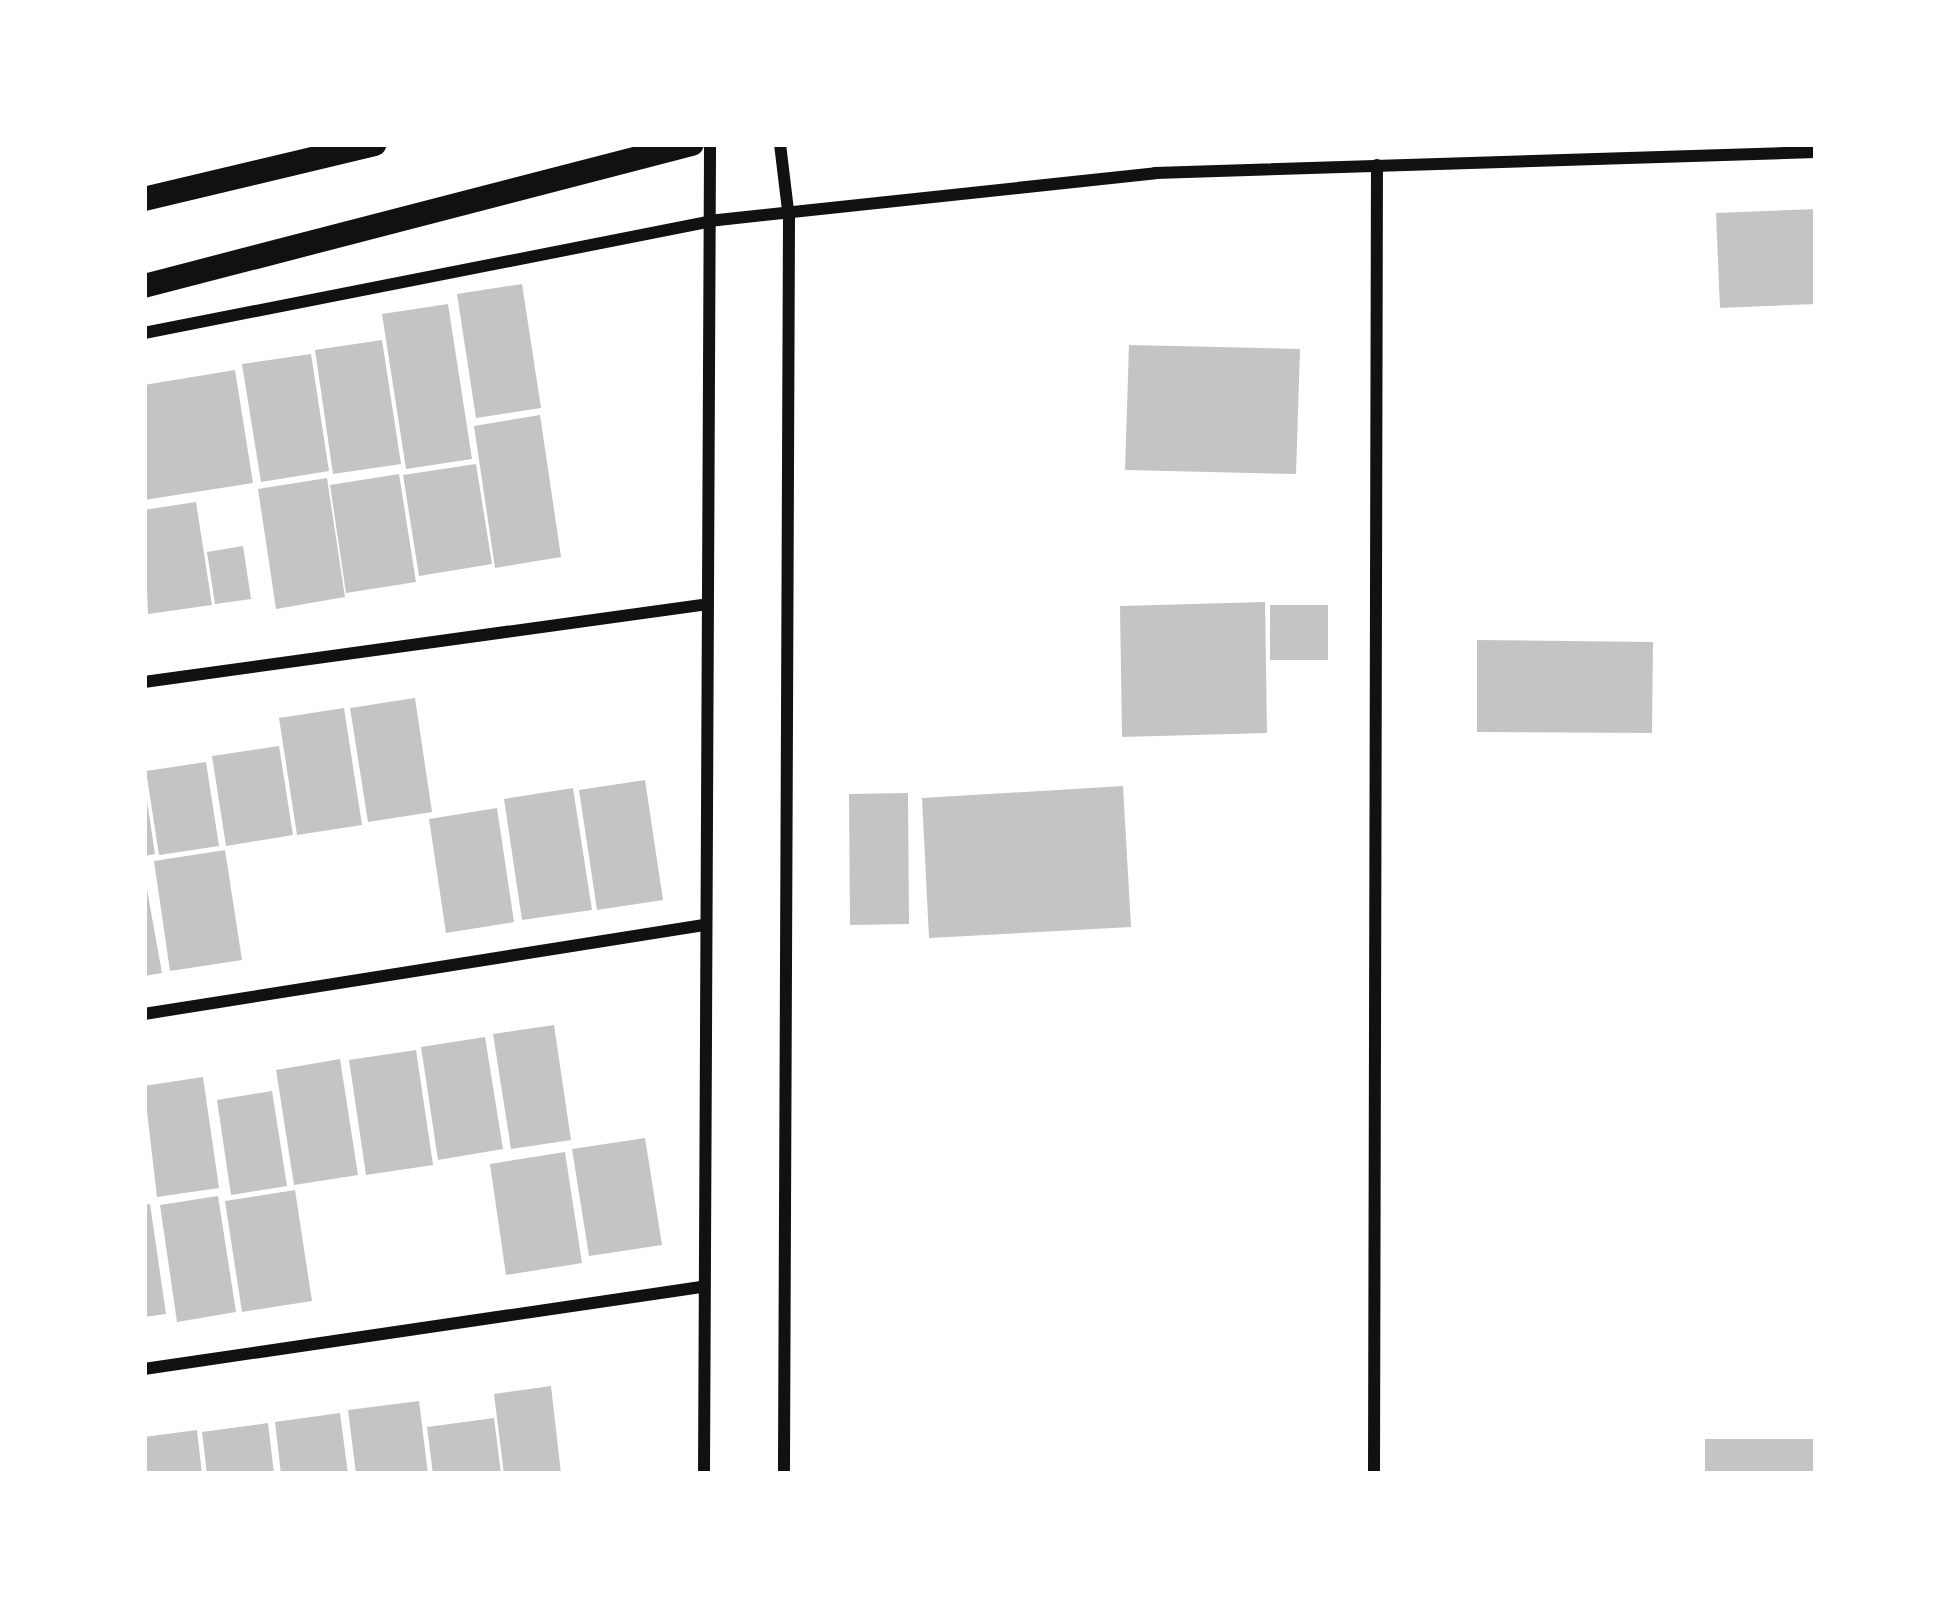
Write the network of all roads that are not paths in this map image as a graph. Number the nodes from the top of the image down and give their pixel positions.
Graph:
1 (375, 144) edge
2 (692, 144) edge
3 (710, 144) edge
4 (780, 144) edge
5 (1816, 152) edge
6 (1377, 165) junction
7 (144, 200) edge
8 (789, 218) junction
9 (718, 220) junction
10 (144, 286) edge
11 (144, 333) edge
12 (708, 604) junction
13 (144, 682) edge
14 (704, 925) junction
15 (144, 1014) edge
16 (701, 1287) junction
17 (144, 1370) edge
18 (704, 1474) edge
19 (784, 1474) edge
20 (1374, 1474) edge

1 - 7 main road
2 - 10 main road
3 - 9 street
4 - 8 street
5 - 6 street
6 - 8 street
6 - 20 street
8 - 9 street
8 - 19 street
9 - 11 street
9 - 12 street
12 - 13 street
12 - 14 street
14 - 15 street
14 - 16 street
16 - 17 street
16 - 18 street

